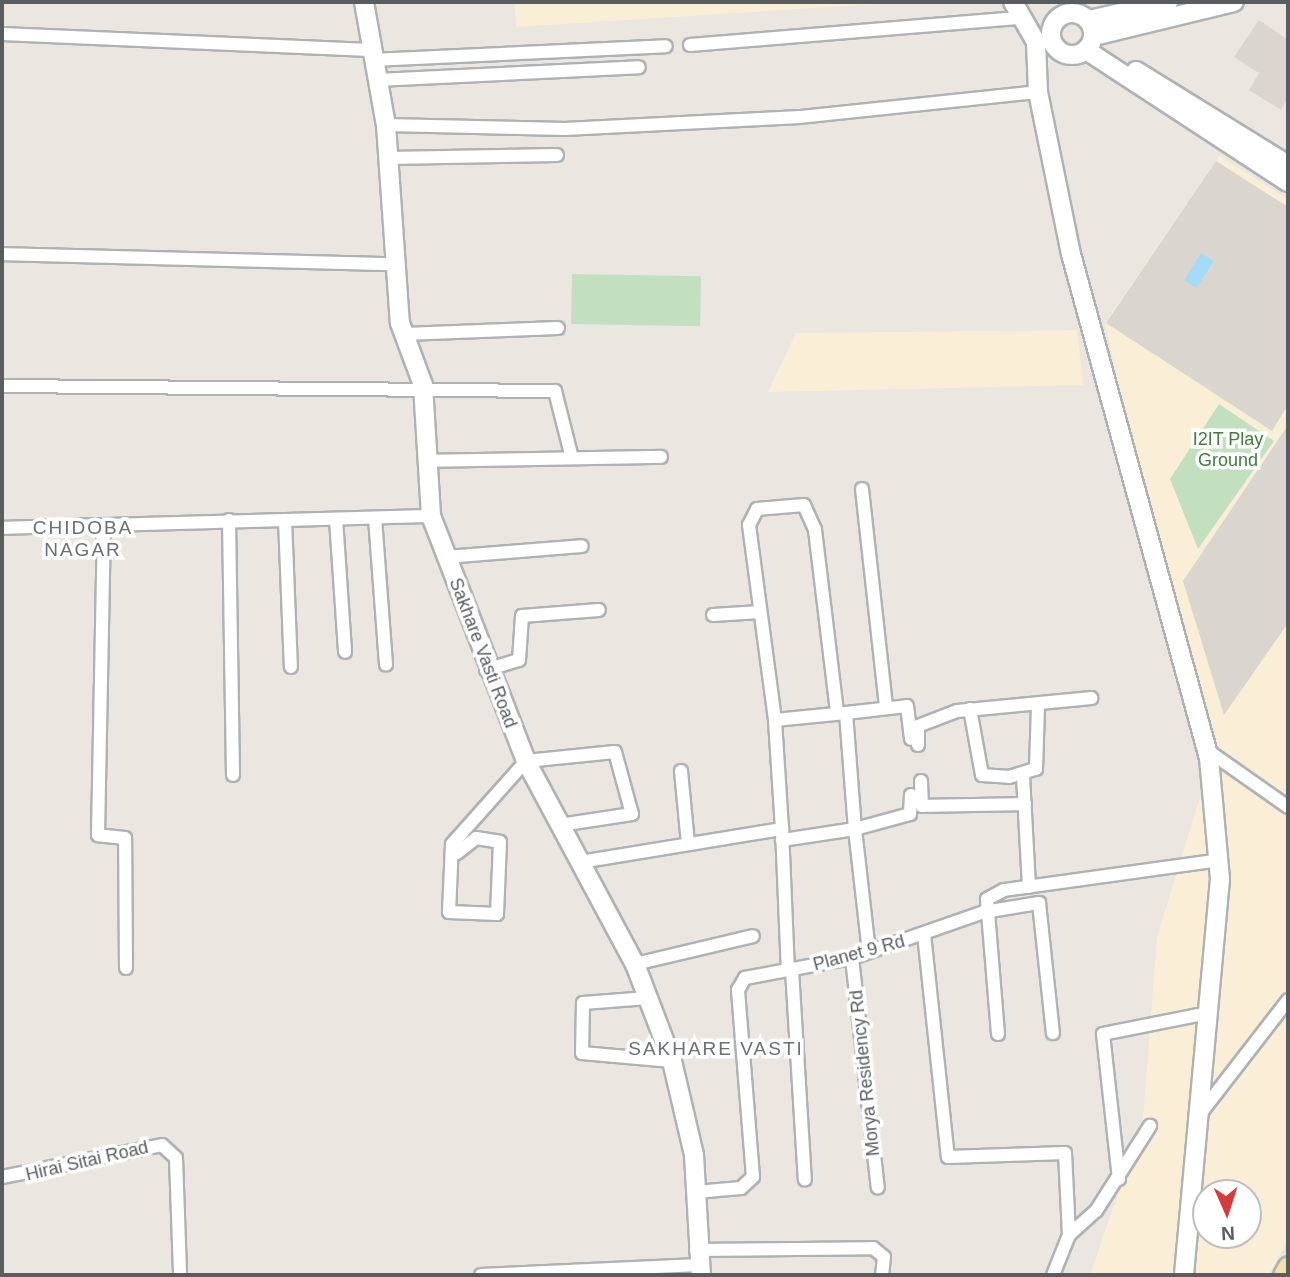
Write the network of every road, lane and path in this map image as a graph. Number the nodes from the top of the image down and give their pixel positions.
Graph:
1 (364, 2) edge
2 (1168, 2) edge
3 (1234, 2) edge
4 (1016, 10) edge
5 (2, 34) edge
6 (1090, 38) junction
7 (1044, 41) junction
8 (690, 45) dead end
9 (666, 46) dead end
10 (371, 55) junction
11 (639, 67) dead end
12 (377, 80) junction
13 (1038, 92) junction
14 (386, 125) junction
15 (557, 155) dead end
16 (388, 159) junction
17 (1288, 165) edge
18 (1288, 182) edge
19 (2, 254) edge
20 (396, 264) junction
21 (558, 328) dead end
22 (404, 334) junction
23 (2, 386) edge
24 (424, 394) junction
25 (661, 457) dead end
26 (572, 458) junction
27 (425, 461) junction
28 (862, 489) dead end
29 (431, 516) junction
30 (375, 518) junction
31 (336, 519) junction
32 (229, 520) junction
33 (285, 520) junction
34 (104, 525) junction
35 (2, 528) edge
36 (582, 547) dead end
37 (446, 557) junction
38 (598, 610) dead end
39 (760, 611) junction
40 (713, 614) dead end
41 (345, 652) dead end
42 (386, 665) dead end
43 (291, 667) dead end
44 (486, 670) junction
45 (1091, 698) dead end
46 (1038, 704) junction
47 (886, 707) junction
48 (970, 709) junction
49 (841, 713) junction
50 (775, 720) junction
51 (1207, 750) junction
52 (526, 761) junction
53 (681, 771) dead end
54 (233, 775) dead end
55 (1023, 776) junction
56 (921, 781) dead end
57 (911, 795) dead end
58 (1025, 804) junction
59 (1288, 807) edge
60 (560, 825) junction
61 (855, 830) junction
62 (782, 835) junction
63 (688, 844) junction
64 (457, 853) junction
65 (1219, 860) junction
66 (580, 862) junction
67 (1029, 887) junction
68 (1014, 889) junction
69 (1013, 905) junction
70 (984, 912) junction
71 (924, 934) junction
72 (753, 936) dead end
73 (869, 952) junction
74 (852, 958) junction
75 (635, 964) junction
76 (127, 968) dead end
77 (790, 970) junction
78 (648, 998) junction
79 (1288, 1000) edge
80 (1208, 1013) junction
81 (1053, 1033) dead end
82 (998, 1034) dead end
83 (672, 1061) junction
84 (1200, 1114) junction
85 (1150, 1126) dead end
86 (2, 1177) edge
87 (1119, 1179) junction
88 (805, 1180) dead end
89 (878, 1188) dead end
90 (696, 1192) junction
91 (1069, 1235) junction
92 (698, 1263) edge
93 (1288, 1266) edge
94 (556, 1272) edge
95 (605, 1272) edge
96 (180, 1275) edge
97 (481, 1275) edge
98 (882, 1275) edge
99 (1054, 1275) edge
100 (1184, 1275) edge
101 (1283, 1275) edge

1 - 10 street, Sakhare Vasti Road
2 - 6 street
3 - 6 street
4 - 7 street
4 - 8 street
5 - 10 street
6 - 7 street
6 - 7 street
6 - 17 street
6 - 18 street
7 - 13 street
9 - 10 street
10 - 12 street, Sakhare Vasti Road
11 - 12 street
12 - 14 street, Sakhare Vasti Road
13 - 14 street
13 - 51 street
14 - 16 street, Sakhare Vasti Road
15 - 16 street
16 - 20 street, Sakhare Vasti Road
19 - 20 street
20 - 22 street, Sakhare Vasti Road
21 - 22 street
22 - 24 street, Sakhare Vasti Road
23 - 24 street
24 - 26 street
24 - 27 street, Sakhare Vasti Road
25 - 26 street
26 - 27 street
27 - 29 street, Sakhare Vasti Road
28 - 47 street
29 - 30 street
29 - 37 street, Sakhare Vasti Road
30 - 31 street
30 - 42 street
31 - 33 street
31 - 41 street
32 - 33 street
32 - 34 street
32 - 54 street
33 - 43 street
34 - 35 street
34 - 76 street
36 - 37 street
37 - 44 street, Sakhare Vasti Road
38 - 44 street
39 - 40 street
39 - 49 street
39 - 50 street
44 - 52 street, Sakhare Vasti Road
45 - 46 street
46 - 48 street
46 - 55 street
47 - 48 street
47 - 49 street
48 - 55 street
49 - 50 street
49 - 61 street
50 - 62 street
51 - 59 street
51 - 65 street
52 - 60 street, Sakhare Vasti Road
52 - 60 street
52 - 64 street
53 - 63 street
55 - 58 street
56 - 58 street
57 - 61 street
58 - 67 street
60 - 66 street, Sakhare Vasti Road
61 - 62 street
61 - 73 street
62 - 63 street
62 - 77 street
63 - 66 street
64 - 64 street
65 - 67 street, Planet 9 Rd
65 - 80 street
66 - 75 street, Sakhare Vasti Road
67 - 68 street, Planet 9 Rd
68 - 69 street
68 - 70 street, Planet 9 Rd
69 - 70 street
69 - 81 street
70 - 71 street, Planet 9 Rd
70 - 82 street
71 - 73 street, Planet 9 Rd
71 - 91 street
72 - 75 street
73 - 74 street, Planet 9 Rd
74 - 77 street, Planet 9 Rd
74 - 89 street, Morya Residency Rd
75 - 78 street, Sakhare Vasti Road
77 - 88 street
77 - 90 street, Planet 9 Rd
78 - 83 street, Sakhare Vasti Road
78 - 83 street
79 - 84 street
80 - 84 street
80 - 87 street
83 - 90 street, Sakhare Vasti Road
84 - 100 street
85 - 87 street
86 - 96 street, Hirai Sitai Road
87 - 91 street
90 - 92 street, Sakhare Vasti Road
91 - 99 street
92 - 95 street
92 - 98 street
93 - 101 main road
94 - 95 street
94 - 97 street

